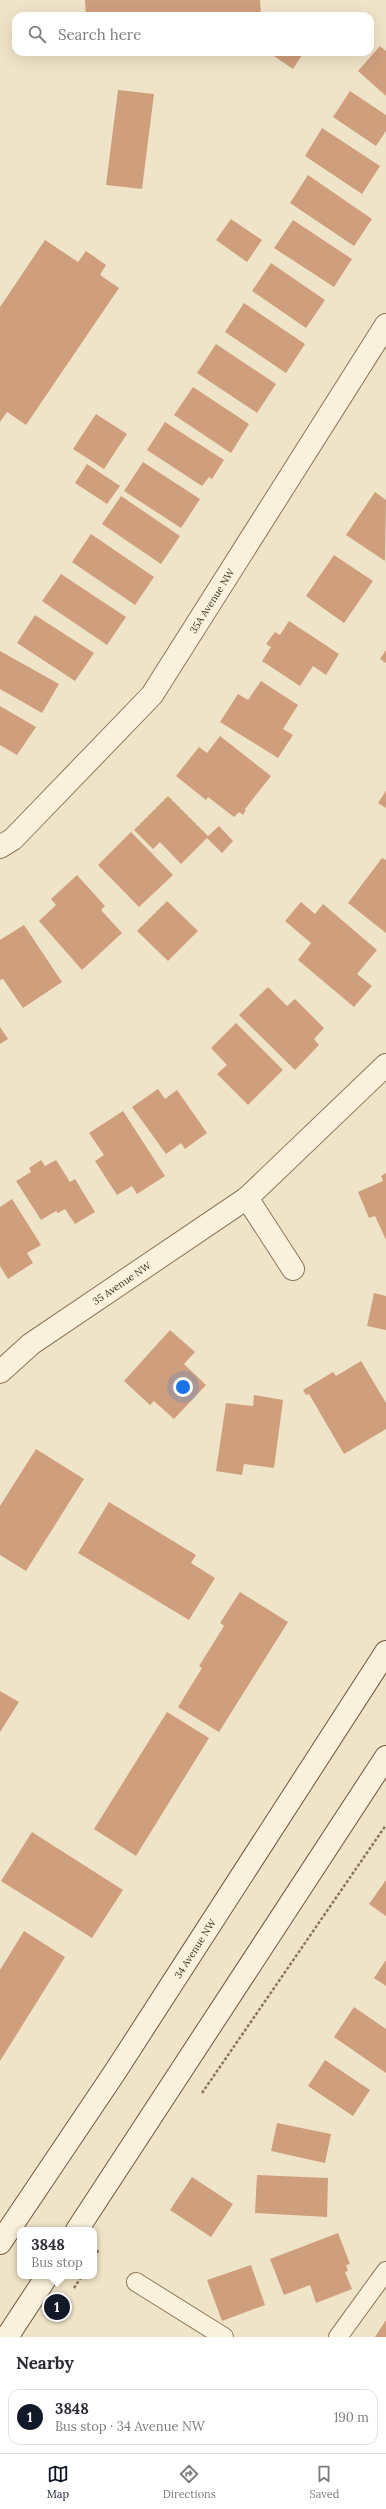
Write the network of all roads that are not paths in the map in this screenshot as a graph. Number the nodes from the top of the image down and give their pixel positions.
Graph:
1 (386, 325) edge
2 (0, 847) edge
3 (386, 1065) edge
4 (248, 1198) junction
5 (293, 1269) dead end
6 (0, 1372) edge
7 (386, 1652) edge
8 (386, 1757) edge
9 (79, 2227) edge
10 (0, 2243) edge
11 (386, 2271) edge
12 (45, 2279) edge
13 (136, 2282) dead end
14 (7, 2337) edge
15 (224, 2337) edge
16 (338, 2337) edge

1 - 2 main road, 35A Avenue NW
3 - 4 main road, 35 Avenue NW
4 - 5 main road
4 - 6 main road, 35 Avenue NW
7 - 10 main road, 34 Avenue NW
8 - 9 main road
11 - 16 lane
12 - 14 main road
13 - 15 lane

